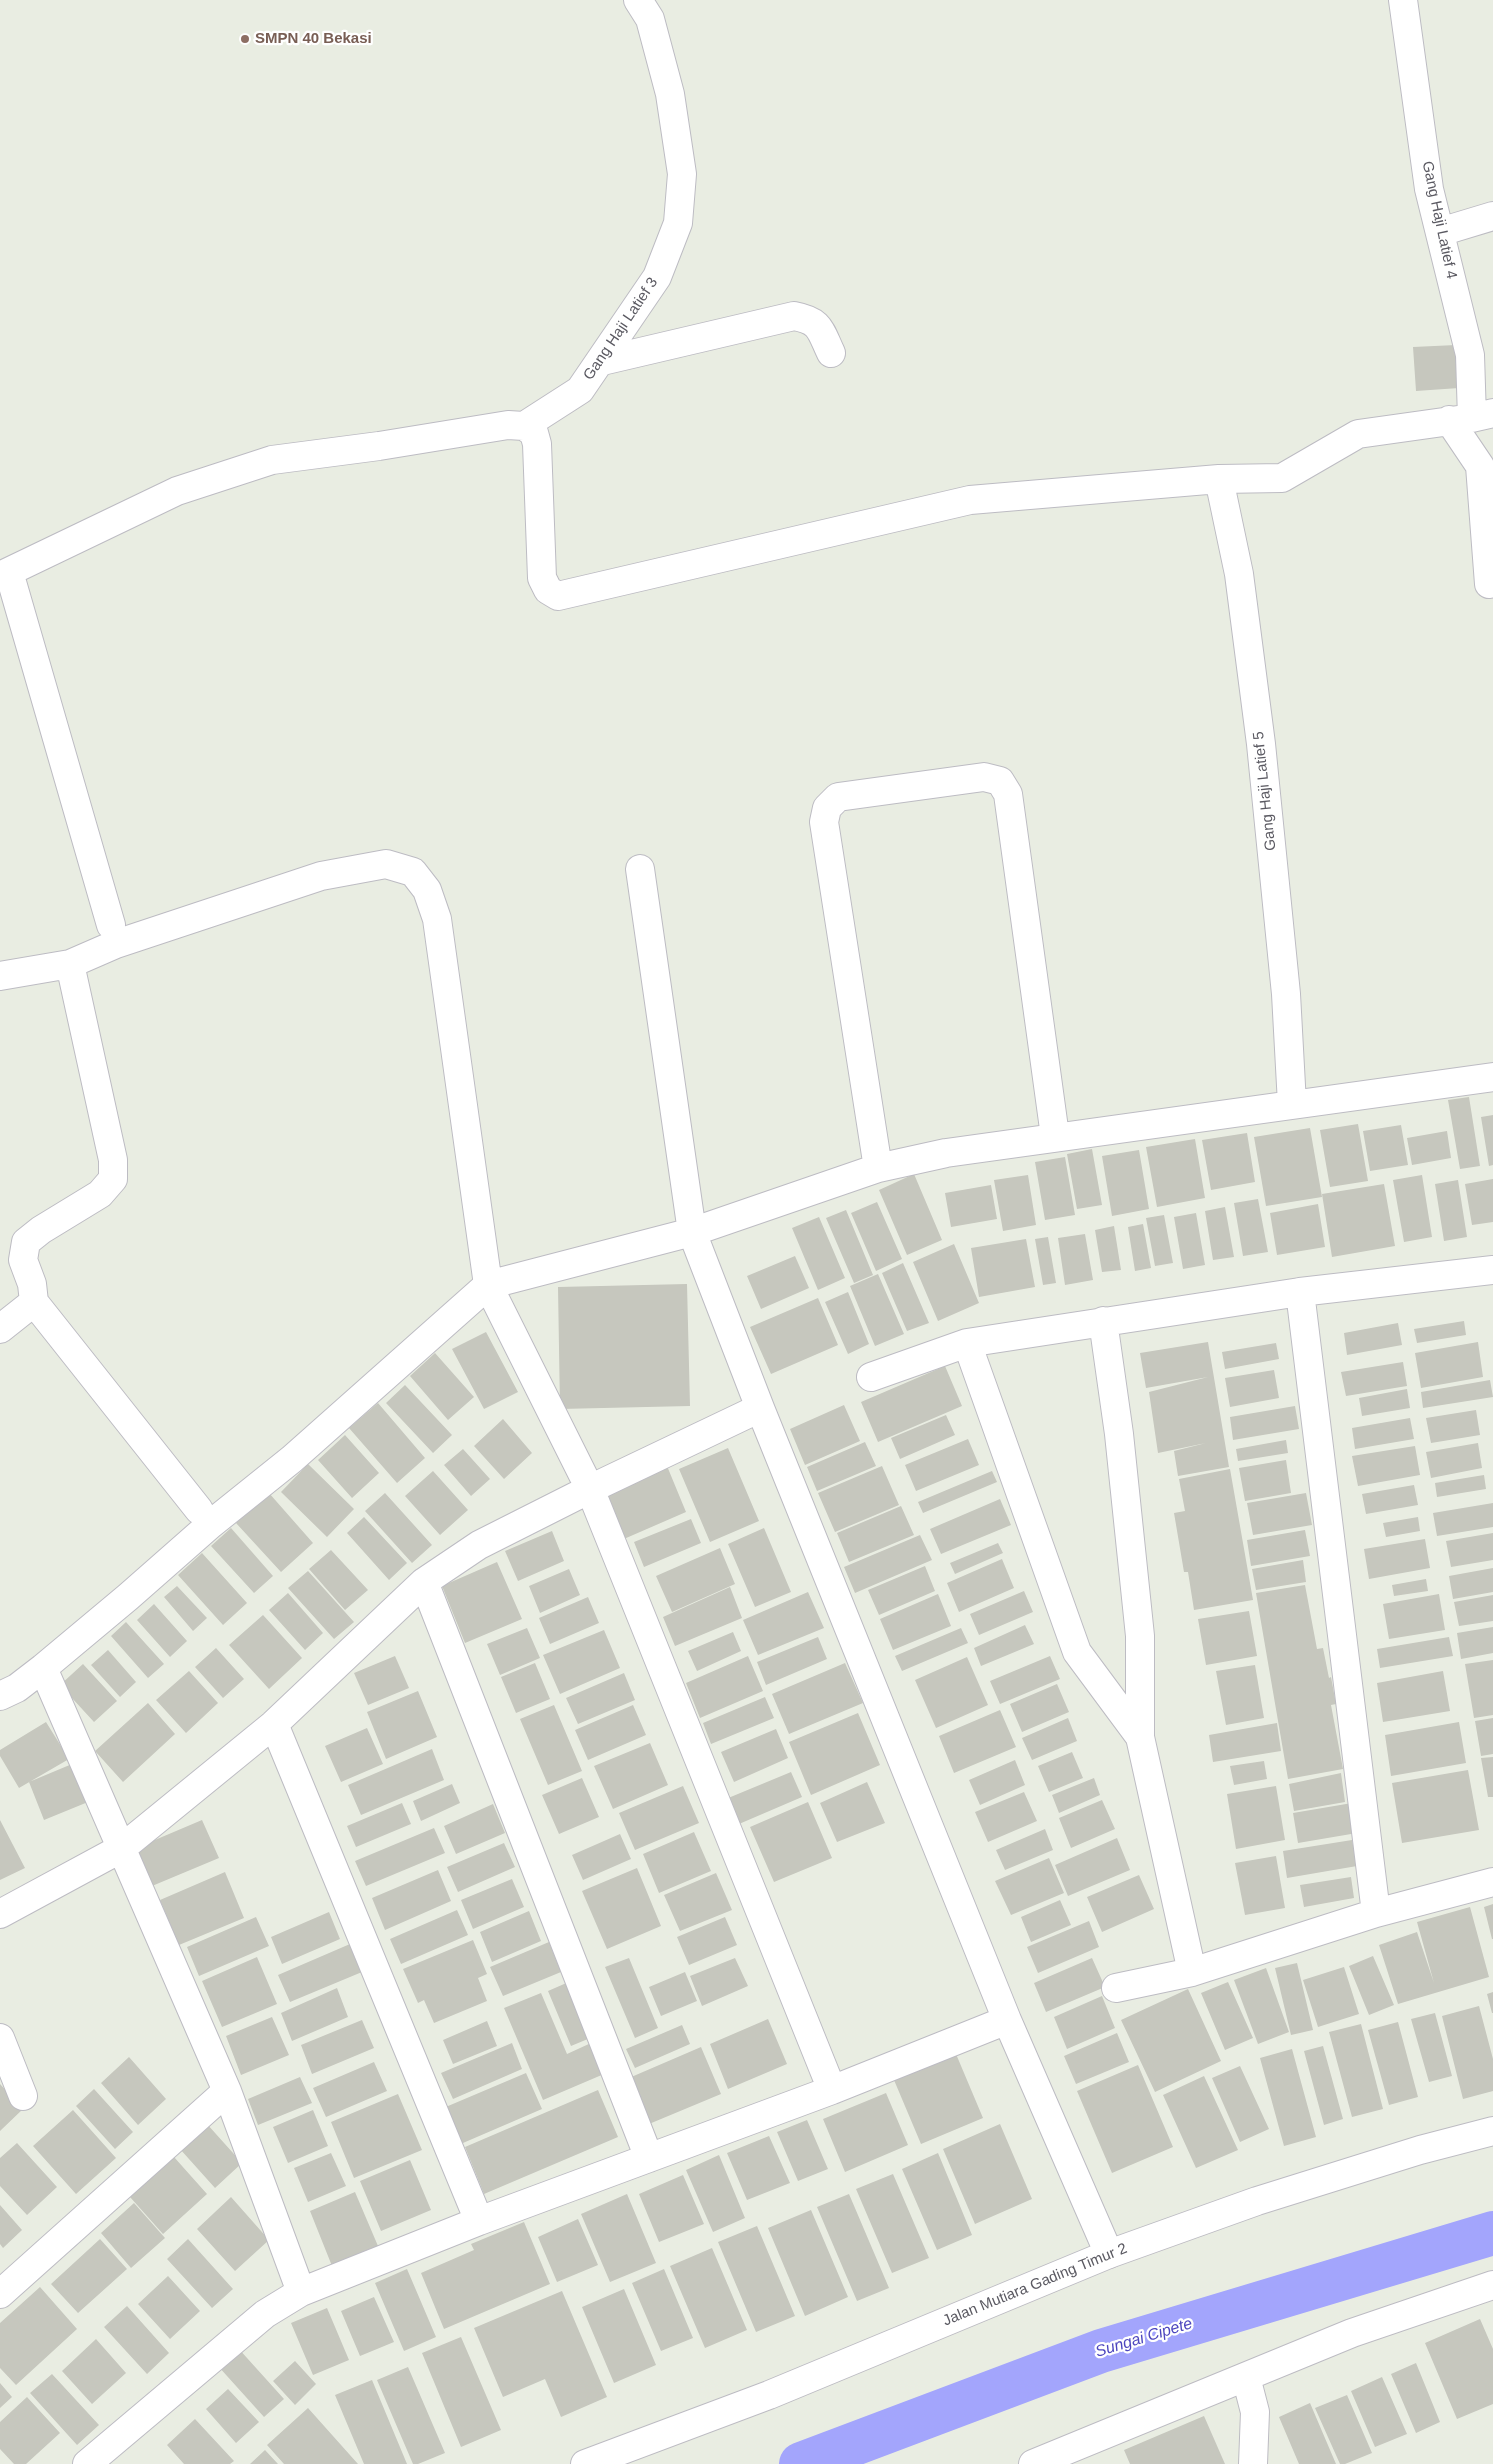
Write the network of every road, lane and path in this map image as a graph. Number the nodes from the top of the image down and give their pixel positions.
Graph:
1 (638, 0) edge
2 (1403, 0) edge
3 (1493, 216) edge
4 (1440, 232) junction
5 (831, 353) dead end
6 (602, 361) junction
7 (1472, 417) edge
8 (524, 426) junction
9 (1219, 479) junction
10 (4, 574) edge
11 (1489, 584) dead end
12 (640, 869) dead end
13 (111, 925) dead end
14 (70, 964) junction
15 (0, 976) edge
16 (1493, 1076) edge
17 (1292, 1104) junction
18 (1055, 1136) junction
19 (878, 1168) junction
20 (692, 1232) junction
21 (1493, 1270) edge
22 (488, 1285) junction
23 (1300, 1292) junction
24 (34, 1302) junction
25 (1103, 1321) junction
26 (0, 1329) edge
27 (966, 1343) junction
28 (872, 1377) dead end
29 (760, 1408) junction
30 (590, 1488) junction
31 (199, 1510) dead end
32 (424, 1582) junction
33 (43, 1668) junction
34 (0, 1696) edge
35 (274, 1724) junction
36 (1140, 1737) junction
37 (122, 1848) junction
38 (1493, 1882) edge
39 (1376, 1913) junction
40 (0, 1914) edge
41 (1192, 1972) junction
42 (1116, 1988) dead end
43 (1007, 2020) junction
44 (0, 2038) edge
45 (832, 2090) junction
46 (227, 2091) junction
47 (23, 2096) dead end
48 (1493, 2131) edge
49 (649, 2158) junction
50 (479, 2221) junction
51 (1109, 2254) junction
52 (1493, 2286) edge
53 (301, 2292) junction
54 (0, 2294) edge
55 (1246, 2377) junction
56 (88, 2464) edge
57 (585, 2464) edge
58 (1033, 2464) edge
59 (1253, 2464) edge

1 - 6 street, Gang Haji Latief 3
2 - 4 street, Gang Haji Latief 4
3 - 4 street
4 - 7 street, Gang Haji Latief 4
5 - 6 street
6 - 8 street, Gang Haji Latief 3
7 - 9 street
7 - 11 street
8 - 9 street
8 - 10 street
9 - 17 street, Gang Haji Latief 5
10 - 13 street
12 - 20 street
14 - 15 street
14 - 22 street
14 - 24 street
16 - 17 street
17 - 18 street
18 - 19 street
18 - 19 street
19 - 20 street
20 - 22 street
20 - 29 street
21 - 23 street
22 - 30 street
22 - 33 street
23 - 25 street
23 - 39 street
24 - 26 street
24 - 31 street
25 - 27 street
25 - 36 street
27 - 28 street
27 - 36 street
29 - 30 street
29 - 43 street
30 - 32 street
30 - 45 street
32 - 35 street
32 - 49 street
33 - 34 street
33 - 37 street
35 - 37 street
35 - 50 street
36 - 41 street
37 - 40 street
37 - 46 street
38 - 39 street
39 - 41 street
41 - 42 street
43 - 45 street
43 - 51 street
44 - 47 street
45 - 49 street
46 - 53 street
46 - 54 street
48 - 51 street, Jalan Mutiara Gading Timur 2
49 - 50 street
50 - 53 street
51 - 57 street, Jalan Mutiara Gading Timur 2
52 - 55 street
53 - 56 street
55 - 58 street
55 - 59 street

